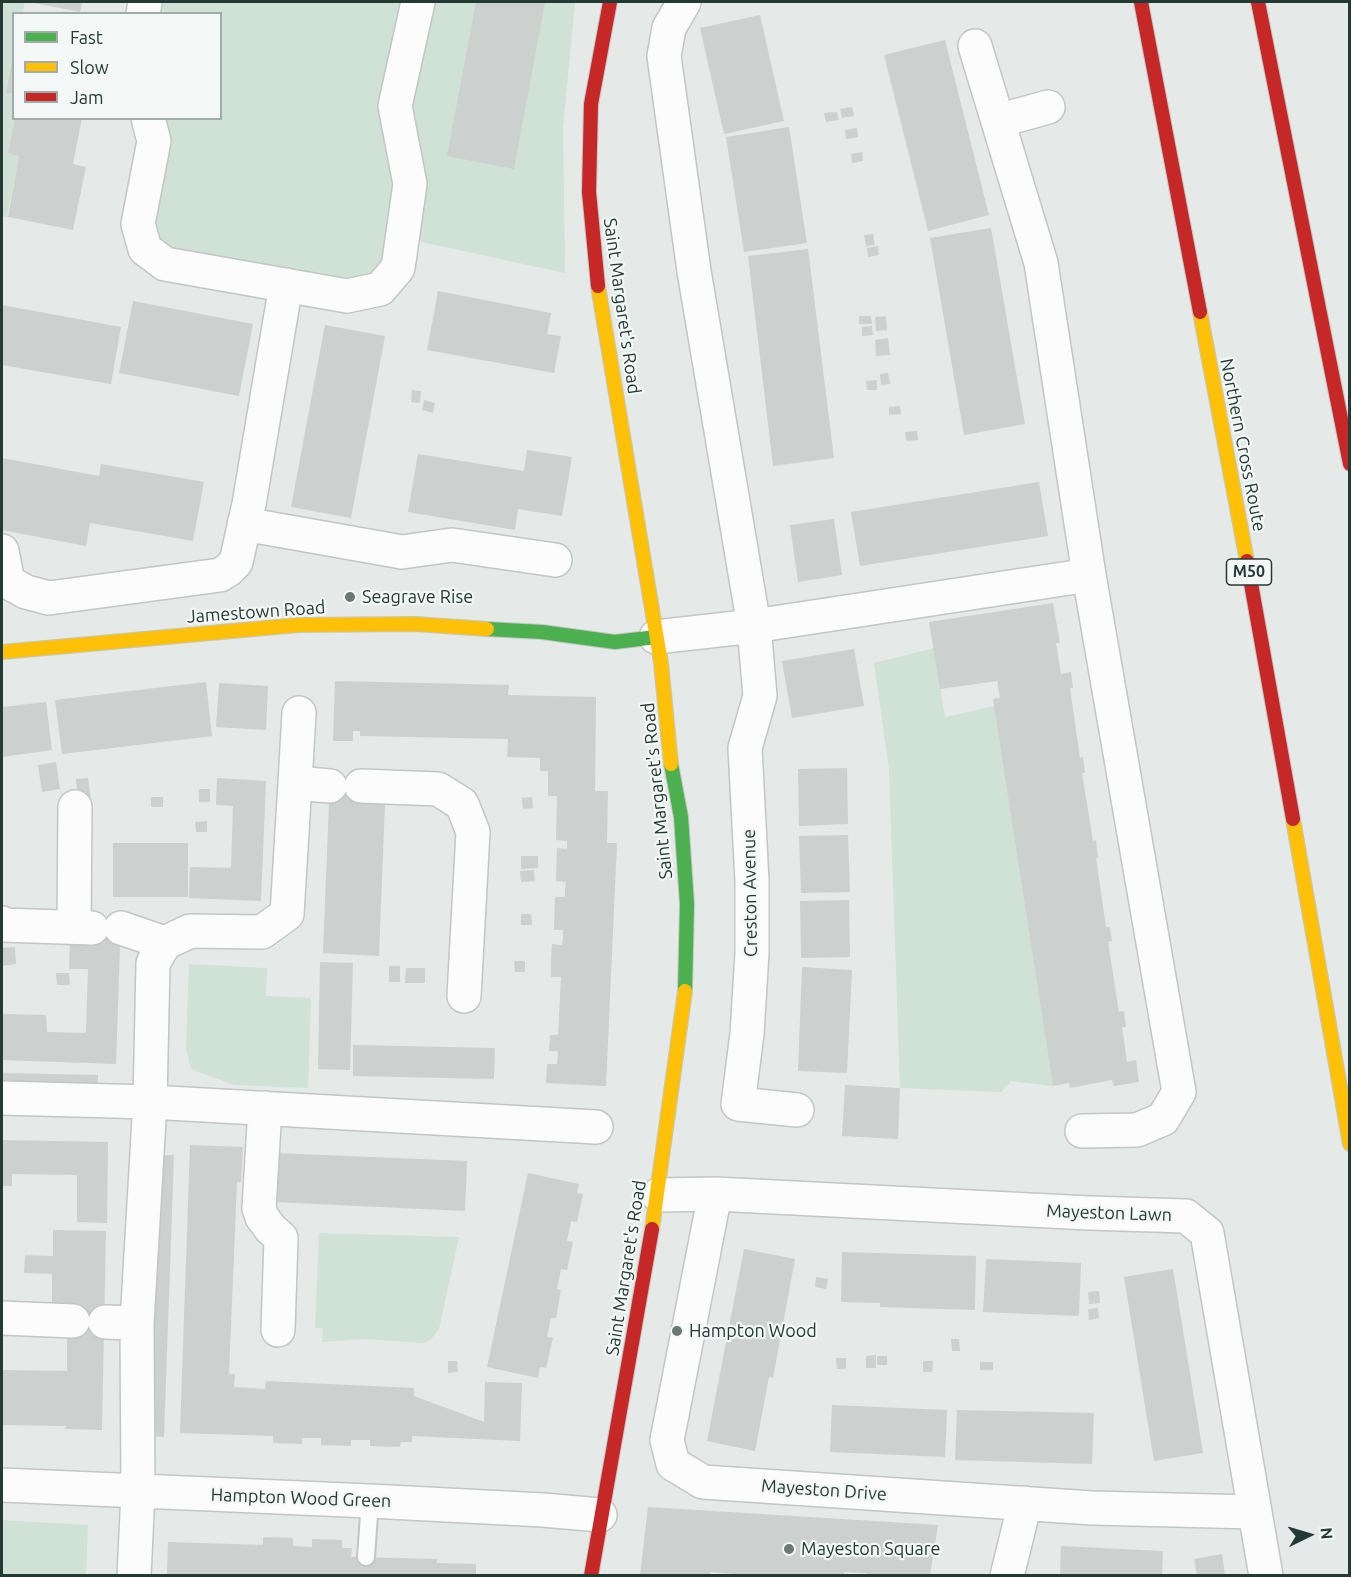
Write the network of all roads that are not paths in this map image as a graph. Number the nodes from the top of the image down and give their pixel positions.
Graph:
1 (418, 2) edge
2 (610, 2) edge
3 (684, 2) edge
4 (1141, 2) edge
5 (1258, 2) edge
6 (975, 46) dead end
7 (1048, 107) dead end
8 (149, 120) edge
9 (998, 122) junction
10 (286, 285) junction
11 (1350, 464) edge
12 (244, 524) junction
13 (2, 551) edge
14 (555, 560) dead end
15 (1089, 575) junction
16 (754, 626) junction
17 (656, 637) junction
18 (2, 652) edge
19 (299, 712) dead end
20 (295, 783) junction
21 (75, 807) dead end
22 (2, 923) edge
23 (96, 928) junction
24 (165, 943) junction
25 (464, 996) dead end
26 (2, 1098) edge
27 (150, 1102) junction
28 (265, 1108) junction
29 (797, 1110) dead end
30 (596, 1127) dead end
31 (1082, 1131) dead end
32 (1350, 1144) edge
33 (715, 1194) junction
34 (658, 1195) junction
35 (2, 1318) edge
36 (73, 1321) dead end
37 (278, 1330) dead end
38 (2, 1485) edge
39 (138, 1492) junction
40 (370, 1501) junction
41 (1025, 1503) junction
42 (1256, 1512) junction
43 (600, 1515) junction
44 (366, 1557) dead end
45 (134, 1575) edge
46 (591, 1575) edge
47 (1006, 1575) edge
48 (1266, 1575) edge

1 - 10 street
2 - 17 main road, Saint Margaret's Road
3 - 16 street
4 - 32 main road, Northern Cross Route / M50
5 - 11 main road
6 - 9 street
7 - 9 street
8 - 10 street
9 - 15 street
10 - 12 street
12 - 13 street
12 - 14 street
15 - 16 street
15 - 31 street
16 - 17 street
16 - 29 street, Creston Avenue
17 - 18 main road, Jamestown Road
17 - 34 main road, Saint Margaret's Road
19 - 20 street
20 - 24 street
20 - 25 street
21 - 23 street
22 - 23 street
23 - 24 street
24 - 27 street
26 - 27 street
27 - 28 street
27 - 39 street
28 - 30 street
28 - 37 street
33 - 34 street, Mayeston Lawn
33 - 41 street, Mayeston Drive
33 - 42 street, Mayeston Lawn
34 - 43 main road, Saint Margaret's Road
35 - 36 street
38 - 39 street, Hampton Wood Green
39 - 40 street, Hampton Wood Green
39 - 45 street
40 - 43 street, Hampton Wood Green
40 - 44 lane
41 - 42 street, Mayeston Drive
41 - 47 street
42 - 48 street, Mayeston Lawn
43 - 46 main road, Saint Margaret's Road

